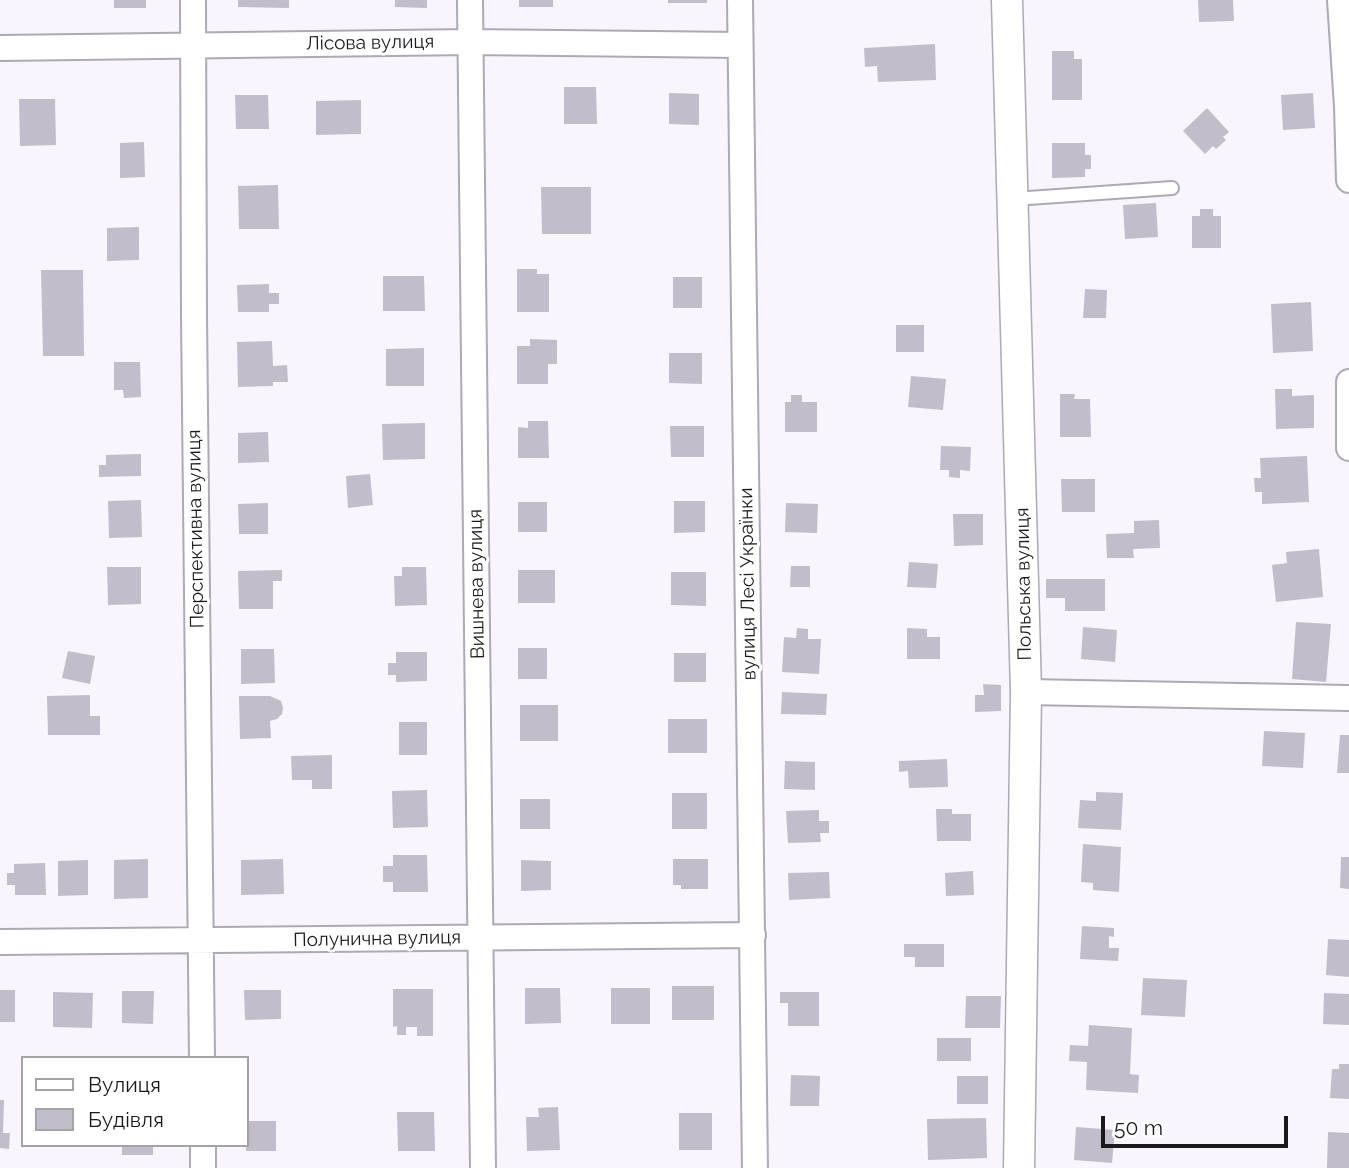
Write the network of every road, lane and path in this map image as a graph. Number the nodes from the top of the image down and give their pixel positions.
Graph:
1 (193, 0) edge
2 (470, 0) edge
3 (740, 0) edge
4 (1007, 0) edge
5 (1340, 0) edge
6 (470, 42) junction
7 (194, 44) junction
8 (740, 45) junction
9 (0, 48) edge
10 (1349, 180) edge
11 (1172, 188) dead end
12 (1014, 199) junction
13 (1349, 382) edge
14 (1349, 448) edge
15 (1026, 692) junction
16 (1349, 698) edge
17 (753, 935) junction
18 (482, 938) junction
19 (200, 941) junction
20 (0, 942) edge
21 (202, 1056) edge
22 (203, 1147) edge
23 (203, 1168) edge
24 (483, 1168) edge
25 (755, 1168) edge
26 (1019, 1168) edge

1 - 7 street, Перспективна вулиця
2 - 6 street, Вишнева вулиця
3 - 8 street, вулиця Лесі Українки
4 - 12 street, Польська вулиця
5 - 10 street
6 - 7 street, Лісова вулиця
6 - 8 street, Лісова вулиця
6 - 18 street, Вишнева вулиця
7 - 9 street, Лісова вулиця
7 - 19 street, Перспективна вулиця
8 - 17 street, вулиця Лесі Українки
11 - 12 lane
12 - 15 street, Польська вулиця
13 - 14 street
15 - 16 street
15 - 26 street, Польська вулиця
17 - 18 street, Полунична вулиця
17 - 25 street, вулиця Лесі Українки
18 - 19 street, Полунична вулиця
18 - 24 street, Вишнева вулиця
19 - 20 street, Полунична вулиця
19 - 21 street, Перспективна вулиця
22 - 23 street

